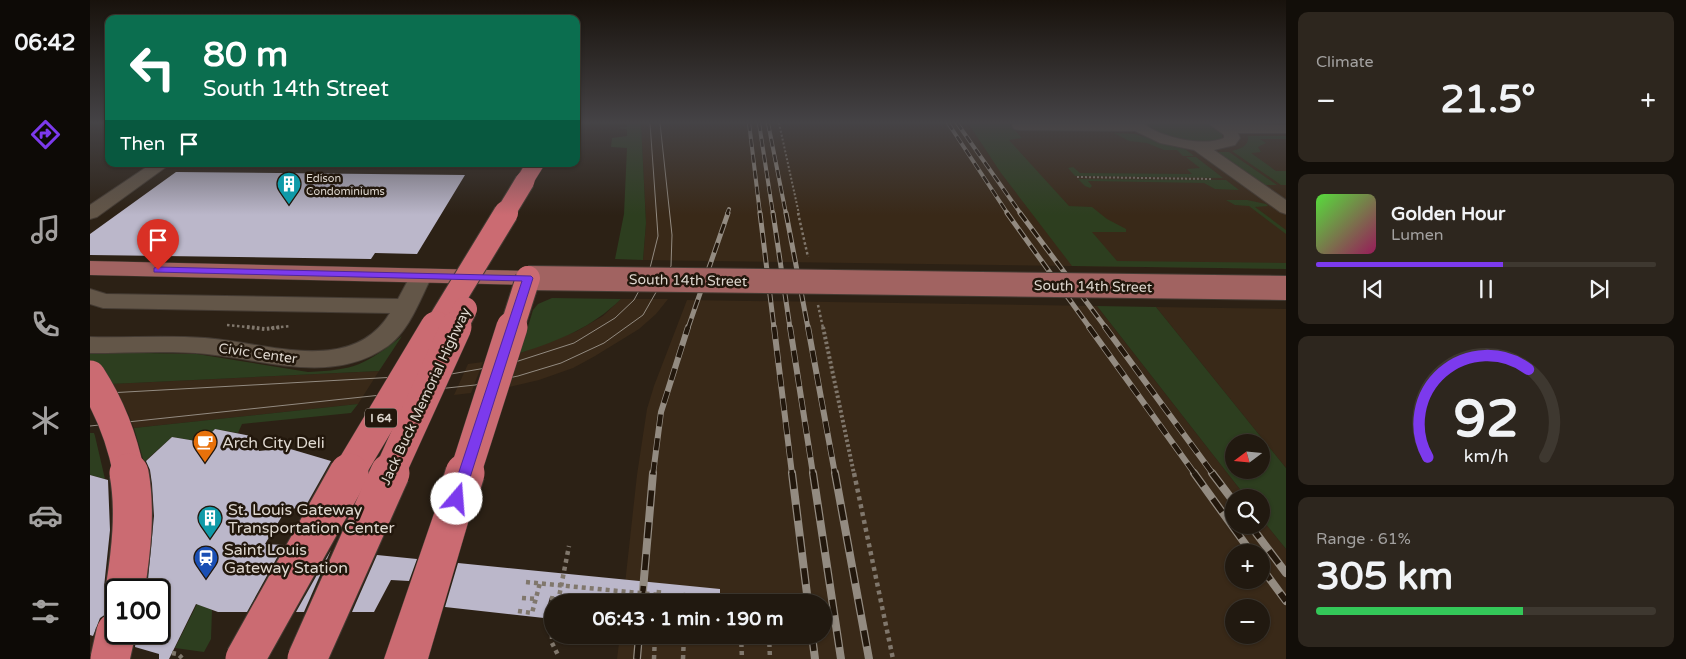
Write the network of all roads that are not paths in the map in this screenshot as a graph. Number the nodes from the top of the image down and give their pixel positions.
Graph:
1 (1210, 154) edge
2 (158, 167) edge
3 (535, 167) edge
4 (536, 167) edge
5 (90, 194) edge
6 (110, 200) junction
7 (1284, 208) edge
8 (90, 214) edge
9 (91, 269) edge
10 (421, 276) junction
11 (516, 278) junction
12 (1286, 288) edge
13 (90, 296) edge
14 (404, 306) junction
15 (90, 345) edge
16 (90, 376) edge
17 (127, 579) edge
18 (113, 644) edge
19 (110, 659) edge
20 (245, 659) edge
21 (307, 659) edge
22 (406, 659) edge

1 - 7 street
2 - 6 street
3 - 20 highway, Jack Buck Memorial Highway / I 64, bridge
4 - 21 highway, Jack Buck Memorial Highway / I 64, bridge
5 - 6 street
6 - 8 street
9 - 10 main road, South 14th Street
10 - 11 main road, South 14th Street
10 - 14 street, Civic Center
11 - 12 main road, South 14th Street, bridge
11 - 22 highway, bridge
13 - 14 street
14 - 15 street, Civic Center
16 - 17 highway, bridge
18 - 19 highway, bridge

